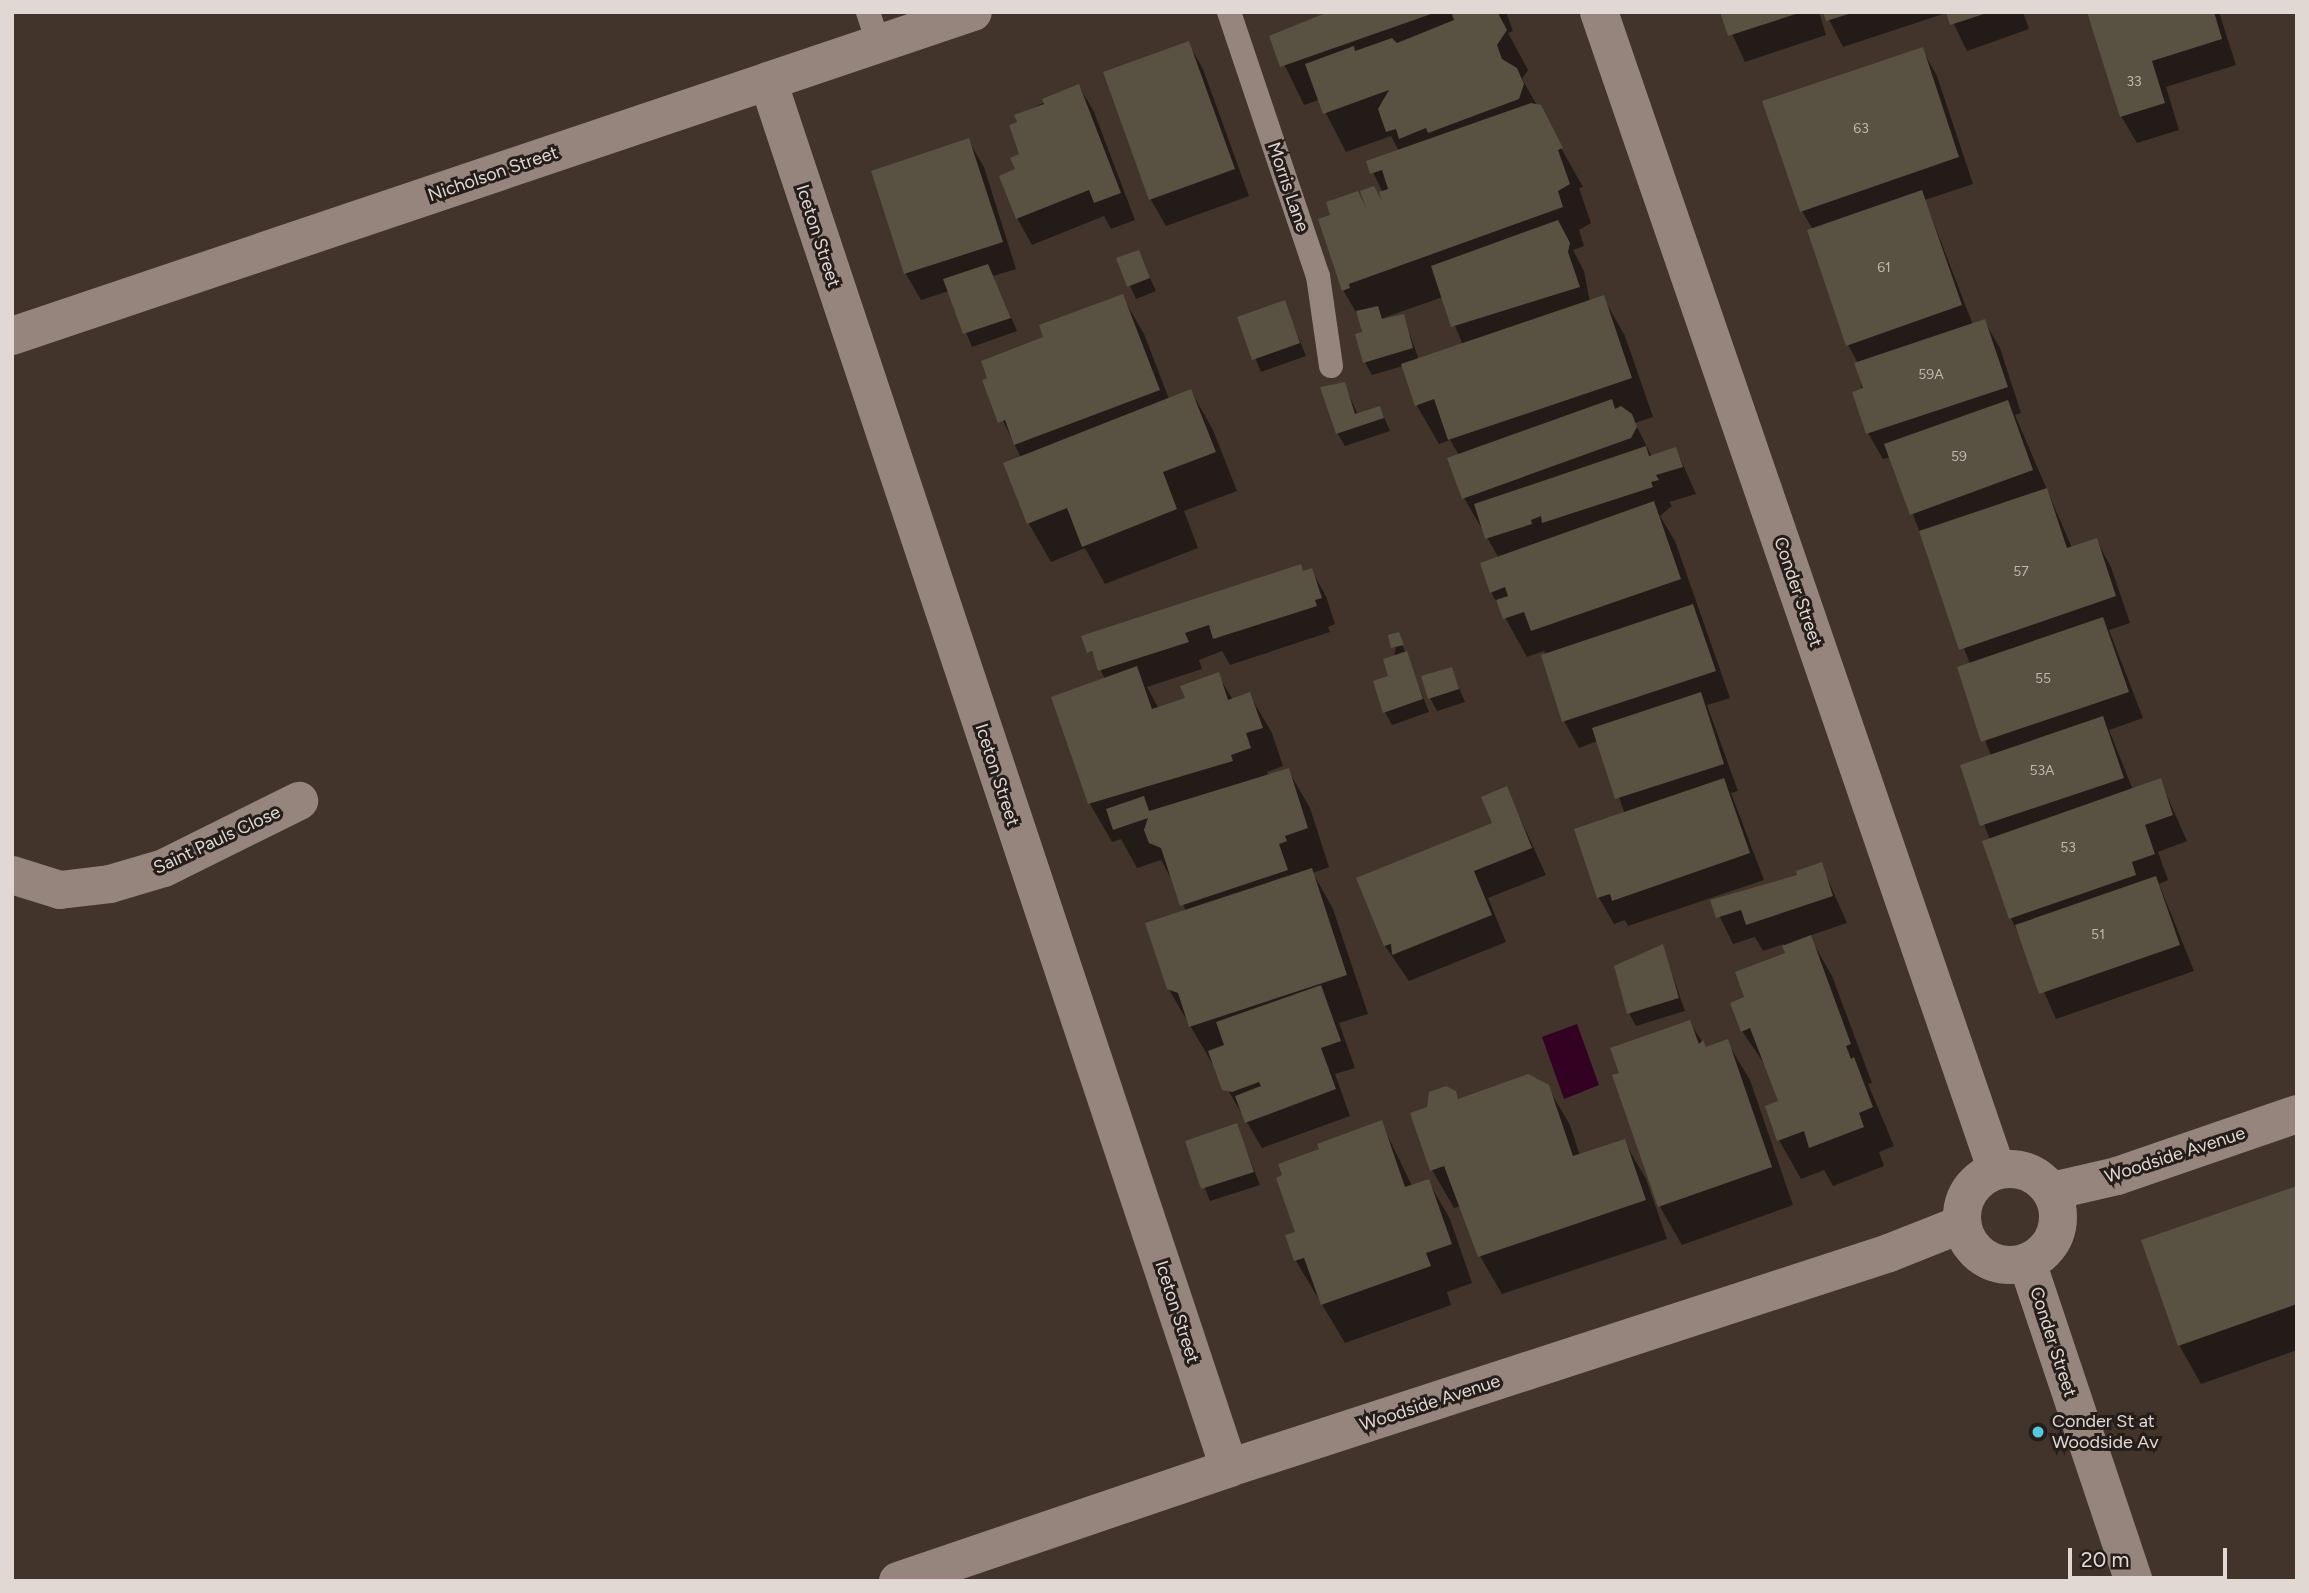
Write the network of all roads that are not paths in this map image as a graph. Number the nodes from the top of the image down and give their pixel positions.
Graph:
1 (973, 12) edge
2 (1229, 12) edge
3 (1599, 12) edge
4 (873, 28) edge
5 (768, 81) junction
6 (12, 336) edge
7 (1331, 366) dead end
8 (299, 801) dead end
9 (12, 875) edge
10 (2297, 1114) edge
11 (1997, 1171) junction
12 (2052, 1191) junction
13 (1962, 1224) junction
14 (2027, 1262) junction
15 (1229, 1468) junction
16 (898, 1581) edge
17 (2134, 1581) edge

1 - 4 street, Nicholson Street
2 - 7 lane, Morris Lane
3 - 11 street, Conder Street
4 - 5 street, Nicholson Street
5 - 6 street, Nicholson Street
5 - 15 street, Iceton Street
8 - 9 street, Saint Pauls Close
10 - 12 street, Woodside Avenue
11 - 12 street
11 - 13 street
12 - 14 street
13 - 14 street
13 - 15 street, Woodside Avenue
14 - 17 street, Conder Street
15 - 16 street, Woodside Avenue

